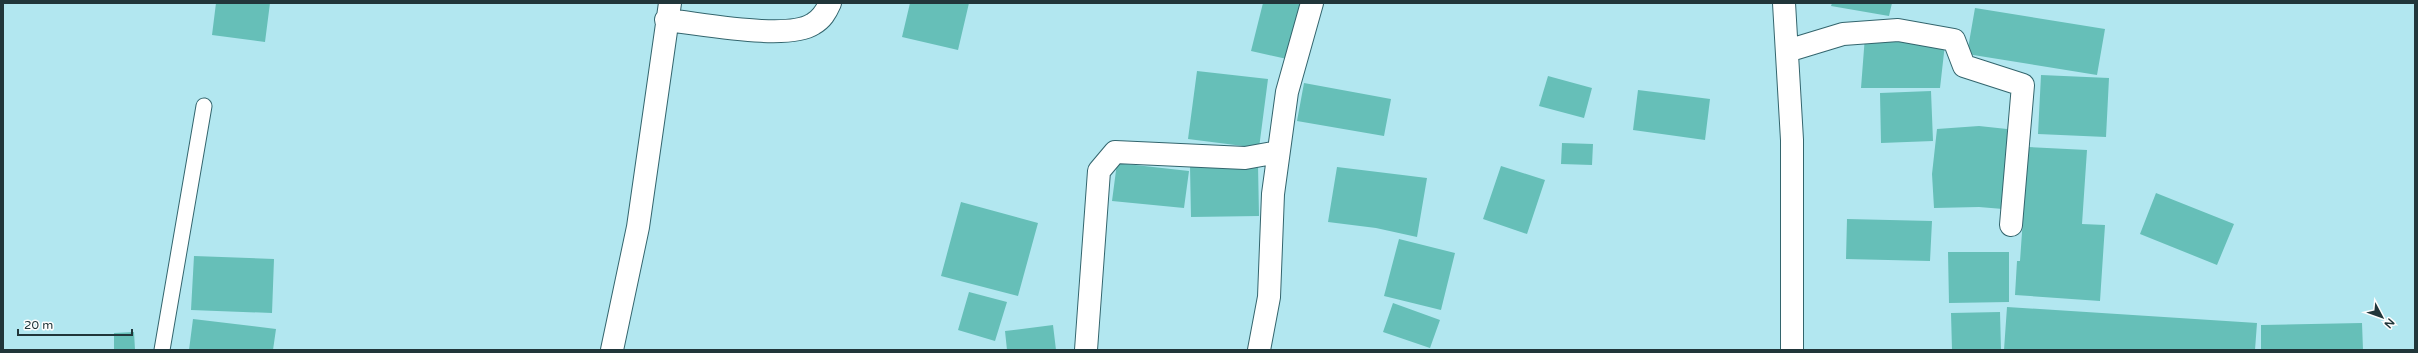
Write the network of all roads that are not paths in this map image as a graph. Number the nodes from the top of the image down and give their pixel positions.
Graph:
1 (830, 3) edge
2 (1312, 3) edge
3 (1784, 3) edge
4 (668, 11) edge
5 (1787, 51) junction
6 (204, 106) dead end
7 (1278, 152) junction
8 (2011, 225) dead end
9 (162, 350) edge
10 (612, 350) edge
11 (1086, 350) edge
12 (1259, 350) edge
13 (1792, 350) edge

1 - 4 street
2 - 7 street
3 - 5 street
4 - 10 street
5 - 8 street
5 - 13 street
6 - 9 lane
7 - 11 street
7 - 12 street

